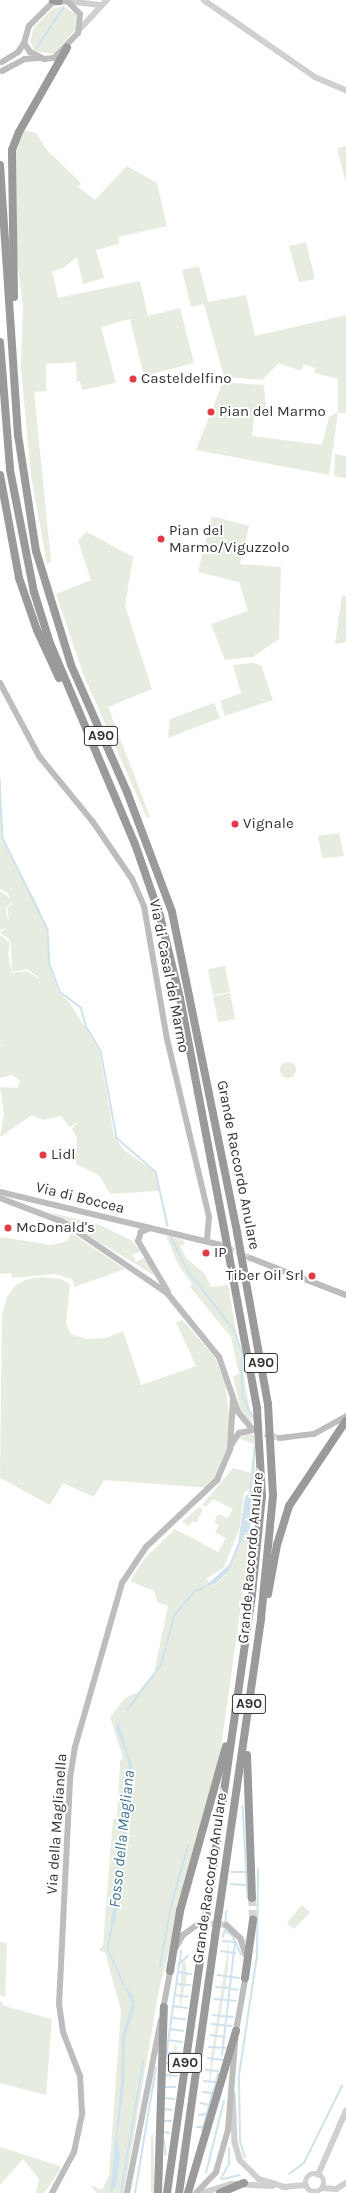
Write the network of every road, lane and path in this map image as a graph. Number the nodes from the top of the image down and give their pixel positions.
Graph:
1 (106, 0) edge
2 (204, 0) edge
3 (60, 1) edge
4 (101, 5) junction
5 (80, 29) junction
6 (24, 43) junction
7 (67, 48) junction
8 (40, 58) junction
9 (2, 62) dead end
10 (2, 71) dead end
11 (346, 90) edge
12 (0, 165) edge
13 (8, 221) junction
14 (0, 342) edge
15 (0, 475) edge
16 (0, 683) edge
17 (71, 697) junction
18 (0, 1192) edge
19 (0, 1198) edge
20 (153, 1229) junction
21 (207, 1240) junction
22 (220, 1245) tunnel mouth
23 (250, 1258) tunnel mouth
24 (346, 1295) edge
25 (173, 1300) junction
26 (233, 1399) junction
27 (346, 1416) edge
28 (346, 1421) edge
29 (280, 1438) tunnel mouth
30 (230, 1449) junction
31 (261, 1618) junction
32 (246, 1724) junction
33 (233, 1730) junction
34 (252, 1898) tunnel mouth
35 (253, 1920) tunnel mouth
36 (198, 1924) tunnel mouth
37 (226, 1925) tunnel mouth
38 (170, 1971) junction
39 (245, 1978) junction
40 (164, 2007) junction
41 (236, 2031) junction
42 (233, 2091) junction
43 (346, 2111) edge
44 (318, 2175) junction
45 (244, 2183) junction
46 (346, 2183) edge
47 (306, 2185) junction
48 (286, 2187) junction
49 (322, 2188) junction
50 (128, 2192) edge
51 (52, 2193) edge
52 (158, 2193) edge
53 (167, 2193) edge
54 (179, 2193) edge
55 (188, 2193) edge
56 (196, 2193) edge
57 (202, 2193) edge
58 (220, 2193) edge

1 - 4 street
2 - 11 street
3 - 4 street
3 - 5 main road
3 - 6 main road
4 - 5 street
5 - 7 main road
6 - 8 main road
6 - 9 main road
7 - 8 main road
7 - 13 highway
8 - 10 main road
12 - 13 highway
13 - 31 highway, Grande Raccordo Anulare / A90, bridge
14 - 17 highway, Grande Raccordo Anulare / A90
15 - 17 highway
16 - 21 main road, Via di Casal del Marmo
17 - 33 highway, Grande Raccordo Anulare / A90, bridge
18 - 20 main road, Via di Boccea
19 - 25 main road, Via di Boccea
20 - 21 main road, Via di Boccea
20 - 25 main road, Via di Boccea
21 - 22 main road, Via di Boccea
23 - 24 main road
25 - 26 main road, Via di Boccea
26 - 30 main road, Via della Maglianella
26 - 30 main road, Via di Boccea
27 - 29 main road
28 - 31 highway
30 - 51 main road, Via della Maglianella
31 - 32 highway, Grande Raccordo Anulare / A90
32 - 34 highway
32 - 54 highway, Grande Raccordo Anulare / A90, bridge
33 - 38 highway
33 - 53 highway, Grande Raccordo Anulare / A90, bridge
35 - 39 highway
36 - 38 main road
37 - 39 main road
38 - 40 main road
39 - 41 main road
40 - 50 main road
40 - 52 highway
41 - 42 main road
41 - 55 highway
42 - 48 street
42 - 56 main road
43 - 44 street
44 - 47 street
44 - 49 street
45 - 48 street
45 - 57 street
45 - 58 highway
46 - 49 street
47 - 48 street
47 - 49 street

